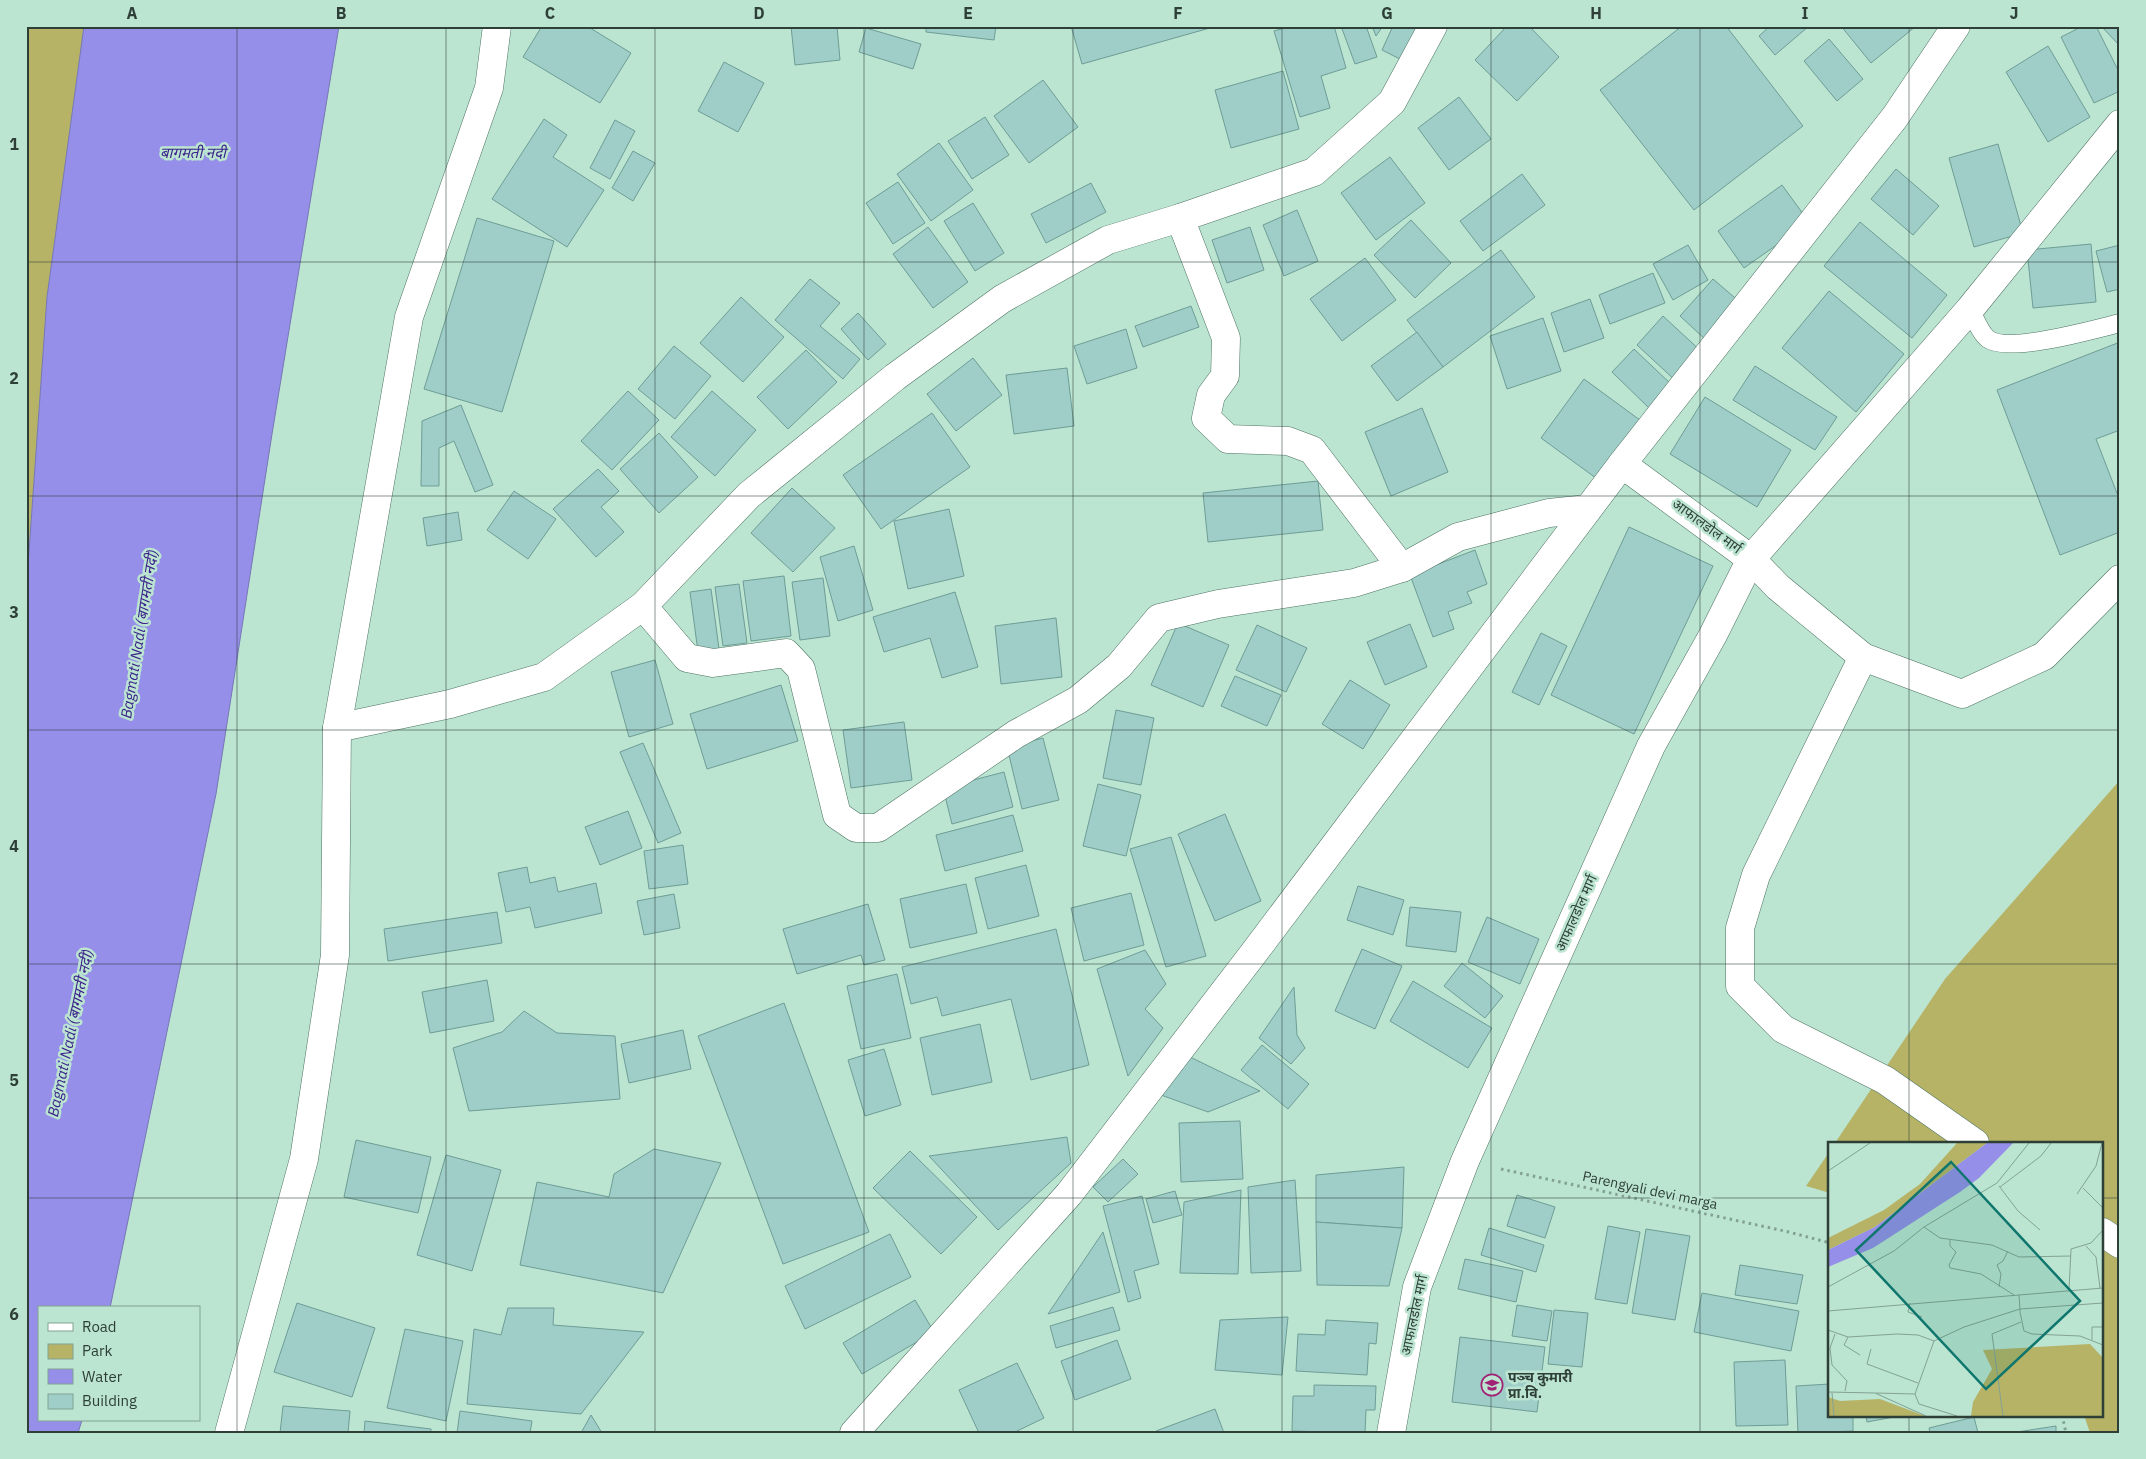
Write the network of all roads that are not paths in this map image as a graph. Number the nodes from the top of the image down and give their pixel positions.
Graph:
1 (497, 26) edge
2 (1433, 26) edge
3 (1956, 26) edge
4 (2120, 124) edge
5 (1180, 218) junction
6 (1970, 309) junction
7 (2120, 323) edge
8 (1622, 464) junction
9 (1588, 509) junction
10 (1751, 559) junction
11 (1402, 568) junction
12 (2120, 579) edge
13 (642, 606) junction
14 (1863, 657) junction
15 (337, 728) junction
16 (1974, 1142) edge
17 (2104, 1233) edge
18 (2120, 1244) edge
19 (856, 1432) edge
20 (230, 1433) edge
21 (1391, 1433) edge

1 - 15 street
2 - 5 street
3 - 8 street
4 - 6 street
5 - 11 street
5 - 13 street
6 - 7 lane
6 - 10 street
8 - 9 street
8 - 10 street, आफालडोल मार्ग
9 - 11 street
9 - 19 street
10 - 14 street
10 - 21 street, आफालडोल मार्ग
11 - 13 street
12 - 14 street
13 - 15 street
14 - 16 street
15 - 20 street
17 - 18 street

